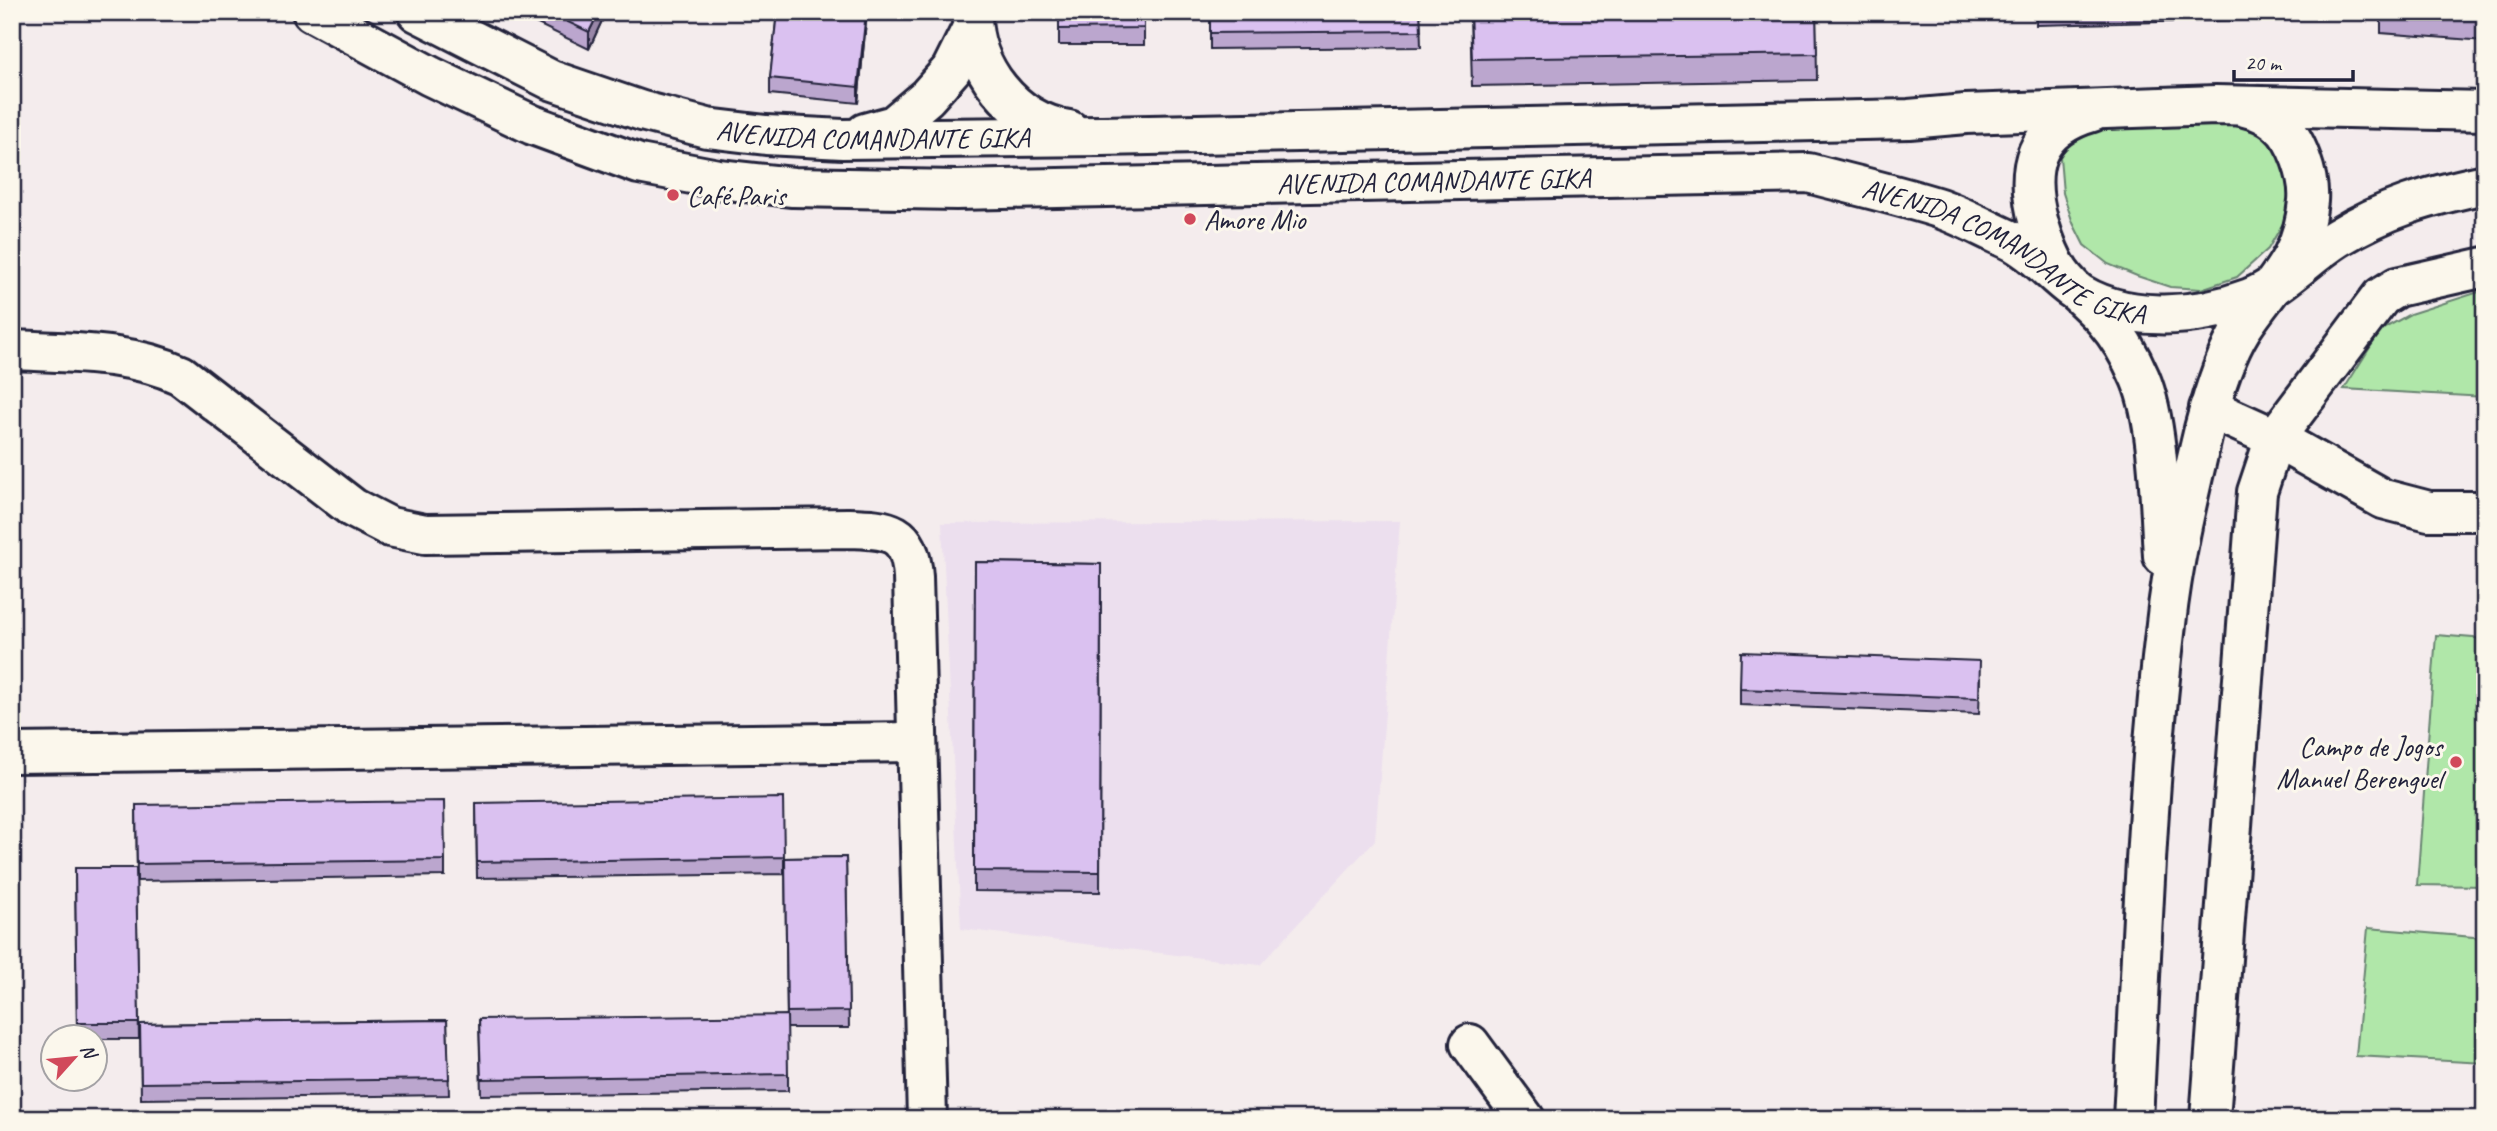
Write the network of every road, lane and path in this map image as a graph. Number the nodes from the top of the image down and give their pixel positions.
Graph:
1 (312, 12) edge
2 (417, 12) edge
3 (972, 20) edge
4 (2485, 85) edge
5 (2236, 105) junction
6 (2111, 107) junction
7 (2408, 111) junction
8 (2485, 111) edge
9 (1102, 136) junction
10 (843, 139) junction
11 (2485, 184) edge
12 (2485, 267) edge
13 (2274, 286) junction
14 (2074, 290) junction
15 (12, 350) edge
16 (2209, 408) junction
17 (2275, 438) junction
18 (2485, 512) edge
19 (2166, 622) junction
20 (915, 742) junction
21 (12, 753) edge
22 (1470, 1044) dead end
23 (927, 1119) edge
24 (1525, 1119) edge
25 (2133, 1119) edge
26 (2210, 1119) edge

1 - 14 street, AVENIDA COMANDANTE GIKA
2 - 10 street, AVENIDA COMANDANTE GIKA
3 - 9 street
3 - 10 street
4 - 7 street
5 - 6 street, AVENIDA COMANDANTE GIKA
5 - 7 street, AVENIDA COMANDANTE GIKA
5 - 13 street
6 - 9 street, AVENIDA COMANDANTE GIKA
6 - 14 street
7 - 8 street, AVENIDA COMANDANTE GIKA
9 - 10 street, AVENIDA COMANDANTE GIKA
11 - 13 street, AVENIDA COMANDANTE GIKA
12 - 17 street
13 - 14 street, AVENIDA COMANDANTE GIKA
13 - 16 street
14 - 19 street
15 - 20 street
16 - 17 street
16 - 19 street
17 - 18 street
17 - 26 street
19 - 25 street
20 - 21 street
20 - 23 street
22 - 24 street

